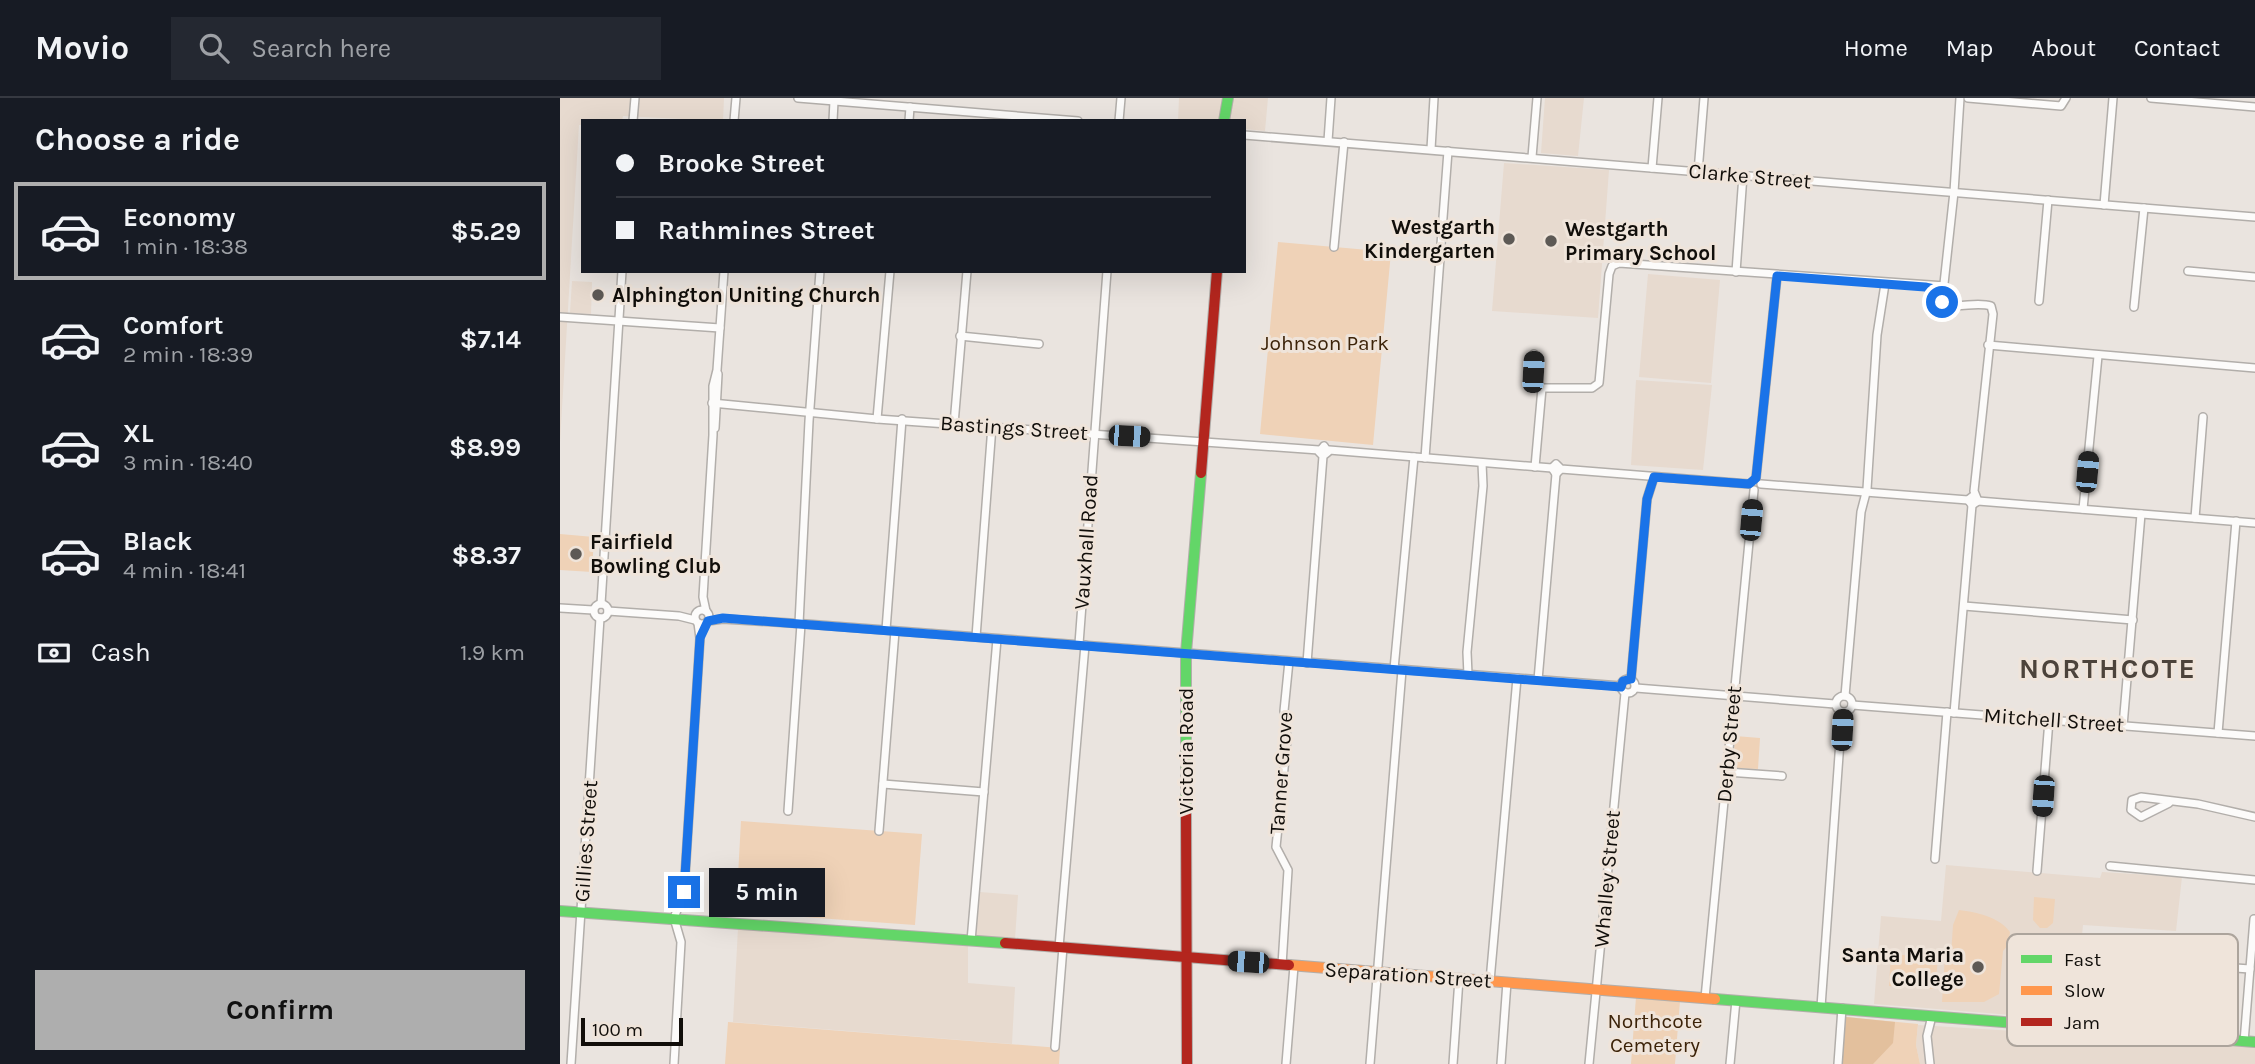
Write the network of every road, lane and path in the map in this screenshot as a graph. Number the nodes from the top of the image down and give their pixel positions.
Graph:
1 (635, 98) edge
2 (736, 98) edge
3 (798, 98) edge
4 (1121, 98) edge
5 (1228, 98) edge
6 (1331, 98) edge
7 (1434, 98) edge
8 (1537, 98) edge
9 (1658, 98) edge
10 (1704, 98) edge
11 (1960, 98) edge
12 (1968, 98) edge
13 (2066, 98) edge
14 (2113, 98) edge
15 (2151, 98) edge
16 (2161, 99) edge
17 (834, 101) junction
18 (910, 107) junction
19 (2255, 107) edge
20 (975, 116) edge
21 (1227, 117) edge
22 (633, 119) edge
23 (734, 119) edge
24 (832, 119) edge
25 (909, 119) edge
26 (1042, 119) edge
27 (1119, 119) edge
28 (1246, 135) edge
29 (1328, 141) junction
30 (1344, 142) junction
31 (1431, 149) junction
32 (1448, 150) junction
33 (1532, 157) junction
34 (1652, 168) junction
35 (1698, 172) junction
36 (1743, 175) junction
37 (1952, 192) junction
38 (2048, 200) junction
39 (2104, 205) junction
40 (2144, 208) junction
41 (2255, 217) edge
42 (1334, 247) dead end
43 (2188, 271) dead end
44 (1736, 272) junction
45 (622, 273) edge
46 (724, 273) edge
47 (820, 273) edge
48 (890, 273) edge
49 (967, 273) edge
50 (1107, 273) edge
51 (1217, 273) edge
52 (1774, 275) junction
53 (2255, 277) edge
54 (1882, 284) junction
55 (1944, 289) junction
56 (2039, 301) dead end
57 (2134, 307) dead end
58 (560, 317) edge
59 (619, 321) junction
60 (720, 328) junction
61 (960, 336) junction
62 (1039, 344) dead end
63 (1987, 348) junction
64 (1534, 354) dead end
65 (2098, 356) junction
66 (2255, 368) edge
67 (1542, 388) junction
68 (715, 406) junction
69 (812, 413) junction
70 (2203, 417) dead end
71 (877, 419) junction
72 (902, 419) junction
73 (954, 424) junction
74 (992, 426) junction
75 (1094, 434) junction
76 (1204, 441) junction
77 (1324, 452) junction
78 (1414, 457) junction
79 (1425, 458) junction
80 (1485, 463) junction
81 (1535, 467) junction
82 (1556, 470) junction
83 (1643, 476) junction
84 (1654, 477) junction
85 (1758, 481) junction
86 (1751, 487) junction
87 (1863, 492) junction
88 (1647, 499) junction
89 (1973, 501) junction
90 (2083, 509) junction
91 (2141, 514) junction
92 (2195, 518) junction
93 (2236, 521) junction
94 (2255, 523) edge
95 (601, 604) junction
96 (1964, 606) junction
97 (560, 608) edge
98 (593, 610) junction
99 (608, 611) junction
100 (702, 617) junction
101 (600, 618) junction
102 (2133, 620) junction
103 (798, 623) junction
104 (891, 631) junction
105 (976, 637) junction
106 (997, 639) junction
107 (1082, 645) junction
108 (1186, 653) junction
109 (1289, 661) junction
110 (1307, 663) junction
111 (1398, 669) junction
112 (1468, 675) junction
113 (1517, 678) junction
114 (1631, 679) junction
115 (1538, 680) junction
116 (1636, 688) junction
117 (1623, 690) junction
118 (1734, 695) junction
119 (1845, 696) junction
120 (1835, 704) junction
121 (1852, 705) junction
122 (1842, 713) junction
123 (1951, 713) junction
124 (2049, 720) junction
125 (2123, 726) junction
126 (2218, 733) junction
127 (2255, 736) edge
128 (1727, 772) junction
129 (1782, 776) dead end
130 (883, 784) junction
131 (984, 792) junction
132 (2169, 803) junction
133 (788, 811) dead end
134 (2255, 817) edge
135 (879, 831) dead end
136 (1935, 859) dead end
137 (2110, 866) dead end
138 (2037, 871) dead end
139 (2255, 880) edge
140 (560, 911) edge
141 (581, 912) junction
142 (674, 918) junction
143 (692, 919) junction
144 (2254, 919) edge
145 (971, 941) junction
146 (681, 942) junction
147 (1061, 947) junction
148 (1185, 957) junction
149 (1282, 965) junction
150 (1294, 966) junction
151 (2238, 969) edge
152 (2250, 970) junction
153 (1377, 972) junction
154 (1459, 979) junction
155 (1490, 981) junction
156 (1507, 982) junction
157 (1597, 989) junction
158 (1705, 998) junction
159 (1735, 1000) junction
160 (1821, 1007) junction
161 (1842, 1008) junction
162 (1932, 1016) junction
163 (2007, 1023) edge
164 (2249, 1042) edge
165 (1055, 1047) dead end
166 (571, 1064) edge
167 (674, 1064) edge
168 (1187, 1064) edge
169 (1286, 1064) edge
170 (1370, 1064) edge
171 (1453, 1064) edge
172 (1501, 1064) edge
173 (1589, 1064) edge
174 (1730, 1064) edge
175 (1838, 1064) edge
176 (1930, 1064) edge

1 - 22 street
2 - 23 street
3 - 17 street
4 - 27 street
5 - 21 street
6 - 29 street
7 - 31 street
8 - 33 street
9 - 34 street
10 - 35 street
11 - 37 street
12 - 13 street
14 - 39 street
15 - 16 street
16 - 19 street
17 - 18 street
17 - 24 street
18 - 20 street
18 - 25 street
20 - 26 street
28 - 29 street, Clarke Street
29 - 30 street, Clarke Street
30 - 31 street, Clarke Street
30 - 42 street
31 - 32 street, Clarke Street
32 - 33 street, Clarke Street
32 - 79 street
33 - 34 street, Clarke Street
34 - 35 street, Clarke Street
35 - 36 street, Clarke Street
36 - 37 street, Clarke Street
36 - 44 street
37 - 38 street, Clarke Street
37 - 55 street
38 - 39 street, Clarke Street
38 - 56 street
39 - 40 street, Clarke Street
40 - 41 street, Clarke Street
40 - 57 street
43 - 53 street
44 - 52 street
44 - 67 street
45 - 59 street
46 - 60 street
47 - 69 street
48 - 71 street
49 - 61 street
50 - 75 street, Vauxhall Road
51 - 76 street, Victoria Road
52 - 54 street
52 - 85 street
54 - 55 street
54 - 87 street
55 - 63 street
58 - 59 street
59 - 60 street
59 - 95 street
60 - 68 street
61 - 62 street
61 - 73 street
63 - 65 street
63 - 89 street
64 - 67 street
65 - 66 street
65 - 90 street
67 - 81 street
68 - 69 street, Bastings Street
68 - 100 street
69 - 71 street, Bastings Street
69 - 103 street
70 - 92 street
71 - 72 street, Bastings Street
72 - 73 street, Bastings Street
72 - 104 street
73 - 74 street, Bastings Street
74 - 75 street, Bastings Street
74 - 105 street
75 - 76 street, Bastings Street
75 - 107 street, Vauxhall Road
76 - 77 street, Bastings Street
76 - 108 street, Victoria Road
77 - 78 street, Bastings Street
77 - 110 street
78 - 79 street, Bastings Street
78 - 111 street
79 - 80 street, Bastings Street
80 - 81 street, Bastings Street
80 - 112 street
81 - 82 street, Bastings Street
82 - 83 street, Bastings Street
82 - 115 street
83 - 84 street, Bastings Street
83 - 88 street
84 - 86 street, Bastings Street
84 - 88 street
85 - 86 street
85 - 87 street
86 - 118 street, Derby Street
87 - 89 street
87 - 119 street
88 - 114 street
89 - 90 street
89 - 96 street
90 - 91 street
91 - 92 street
91 - 102 street
92 - 93 street
93 - 94 street
93 - 126 street
95 - 98 street
95 - 99 street
96 - 102 street
96 - 123 street
97 - 98 street
98 - 101 street
99 - 100 street
99 - 101 street
100 - 103 street
100 - 142 street
101 - 141 street, Gillies Street
102 - 125 street
103 - 104 street
103 - 133 street
104 - 105 street
104 - 130 street
105 - 106 street
106 - 107 street
106 - 131 street
107 - 108 street
107 - 147 street, Vauxhall Road
108 - 109 street
108 - 148 street, Victoria Road
109 - 110 street
109 - 149 street, Tanner Grove
110 - 111 street
111 - 112 street
111 - 153 street
112 - 113 street
113 - 115 street
113 - 155 street
114 - 116 street
114 - 117 street
115 - 117 street
116 - 117 street
116 - 118 street
117 - 157 street, Whalley Street
118 - 120 street
118 - 128 street, Derby Street
119 - 120 street
119 - 121 street
120 - 122 street
121 - 122 street
121 - 123 street, Mitchell Street
122 - 160 street
123 - 124 street, Mitchell Street
123 - 136 street
124 - 125 street, Mitchell Street
124 - 138 street
125 - 126 street, Mitchell Street
126 - 127 street, Mitchell Street
128 - 129 street
128 - 158 street, Derby Street
130 - 131 street
130 - 135 street
131 - 145 street
132 - 132 street
132 - 134 street
137 - 139 street
140 - 141 street, Separation Street
141 - 142 street, Separation Street
141 - 166 street, Gillies Street
142 - 143 street, Separation Street
142 - 146 street
143 - 145 street, Separation Street
143 - 146 street
144 - 152 street
145 - 147 street, Separation Street
146 - 167 street
147 - 148 street, Separation Street
147 - 165 street, Vauxhall Road
148 - 149 street, Separation Street
148 - 168 street, Victoria Road
149 - 150 street, Separation Street
150 - 153 street, Separation Street
150 - 169 street
151 - 152 street
152 - 164 street
153 - 154 street, Separation Street
153 - 170 street
154 - 155 street, Separation Street
154 - 171 street
155 - 156 street, Separation Street
156 - 157 street, Separation Street
156 - 172 street
157 - 158 street, Separation Street
157 - 173 street, Whalley Street
158 - 159 street, Separation Street
159 - 160 street, Separation Street
159 - 174 street
160 - 161 street, Separation Street
161 - 162 street, Separation Street
161 - 175 street
162 - 163 street, Separation Street
162 - 176 street

